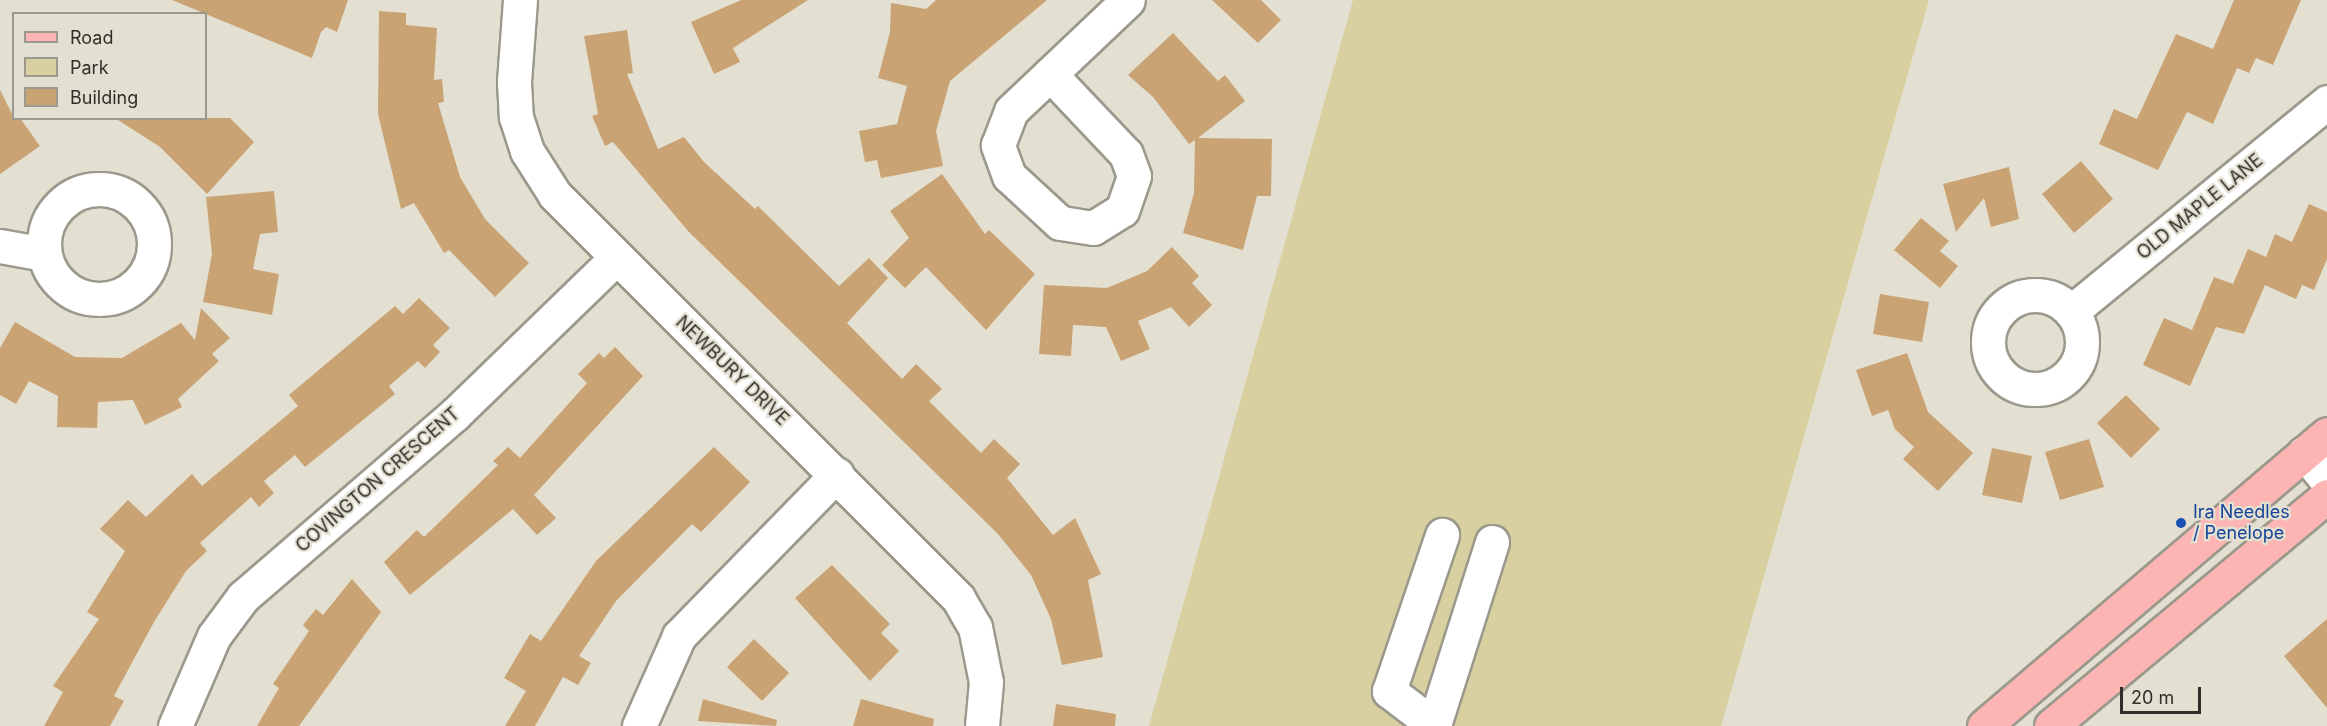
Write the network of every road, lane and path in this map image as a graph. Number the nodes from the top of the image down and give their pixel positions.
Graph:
1 (520, 0) edge
2 (1128, 0) edge
3 (1050, 74) junction
4 (2327, 102) edge
5 (0, 246) edge
6 (44, 254) dead end
7 (616, 258) junction
8 (2072, 311) dead end
9 (2315, 444) edge
10 (837, 474) junction
11 (2327, 480) edge
12 (2327, 496) edge
13 (1442, 535) dead end
14 (1492, 542) dead end
15 (1435, 725) edge
16 (175, 726) edge
17 (639, 726) edge
18 (982, 726) edge
19 (1984, 726) edge
20 (2051, 726) edge

1 - 7 street, NEWBURY DRIVE
2 - 3 street
3 - 3 street
4 - 8 street, OLD MAPLE LANE
5 - 6 street
7 - 10 street, NEWBURY DRIVE
7 - 16 street, COVINGTON CRESCENT
9 - 11 street
9 - 19 main road
10 - 17 street
10 - 18 street, NEWBURY DRIVE
12 - 20 main road
13 - 15 street
14 - 15 street

